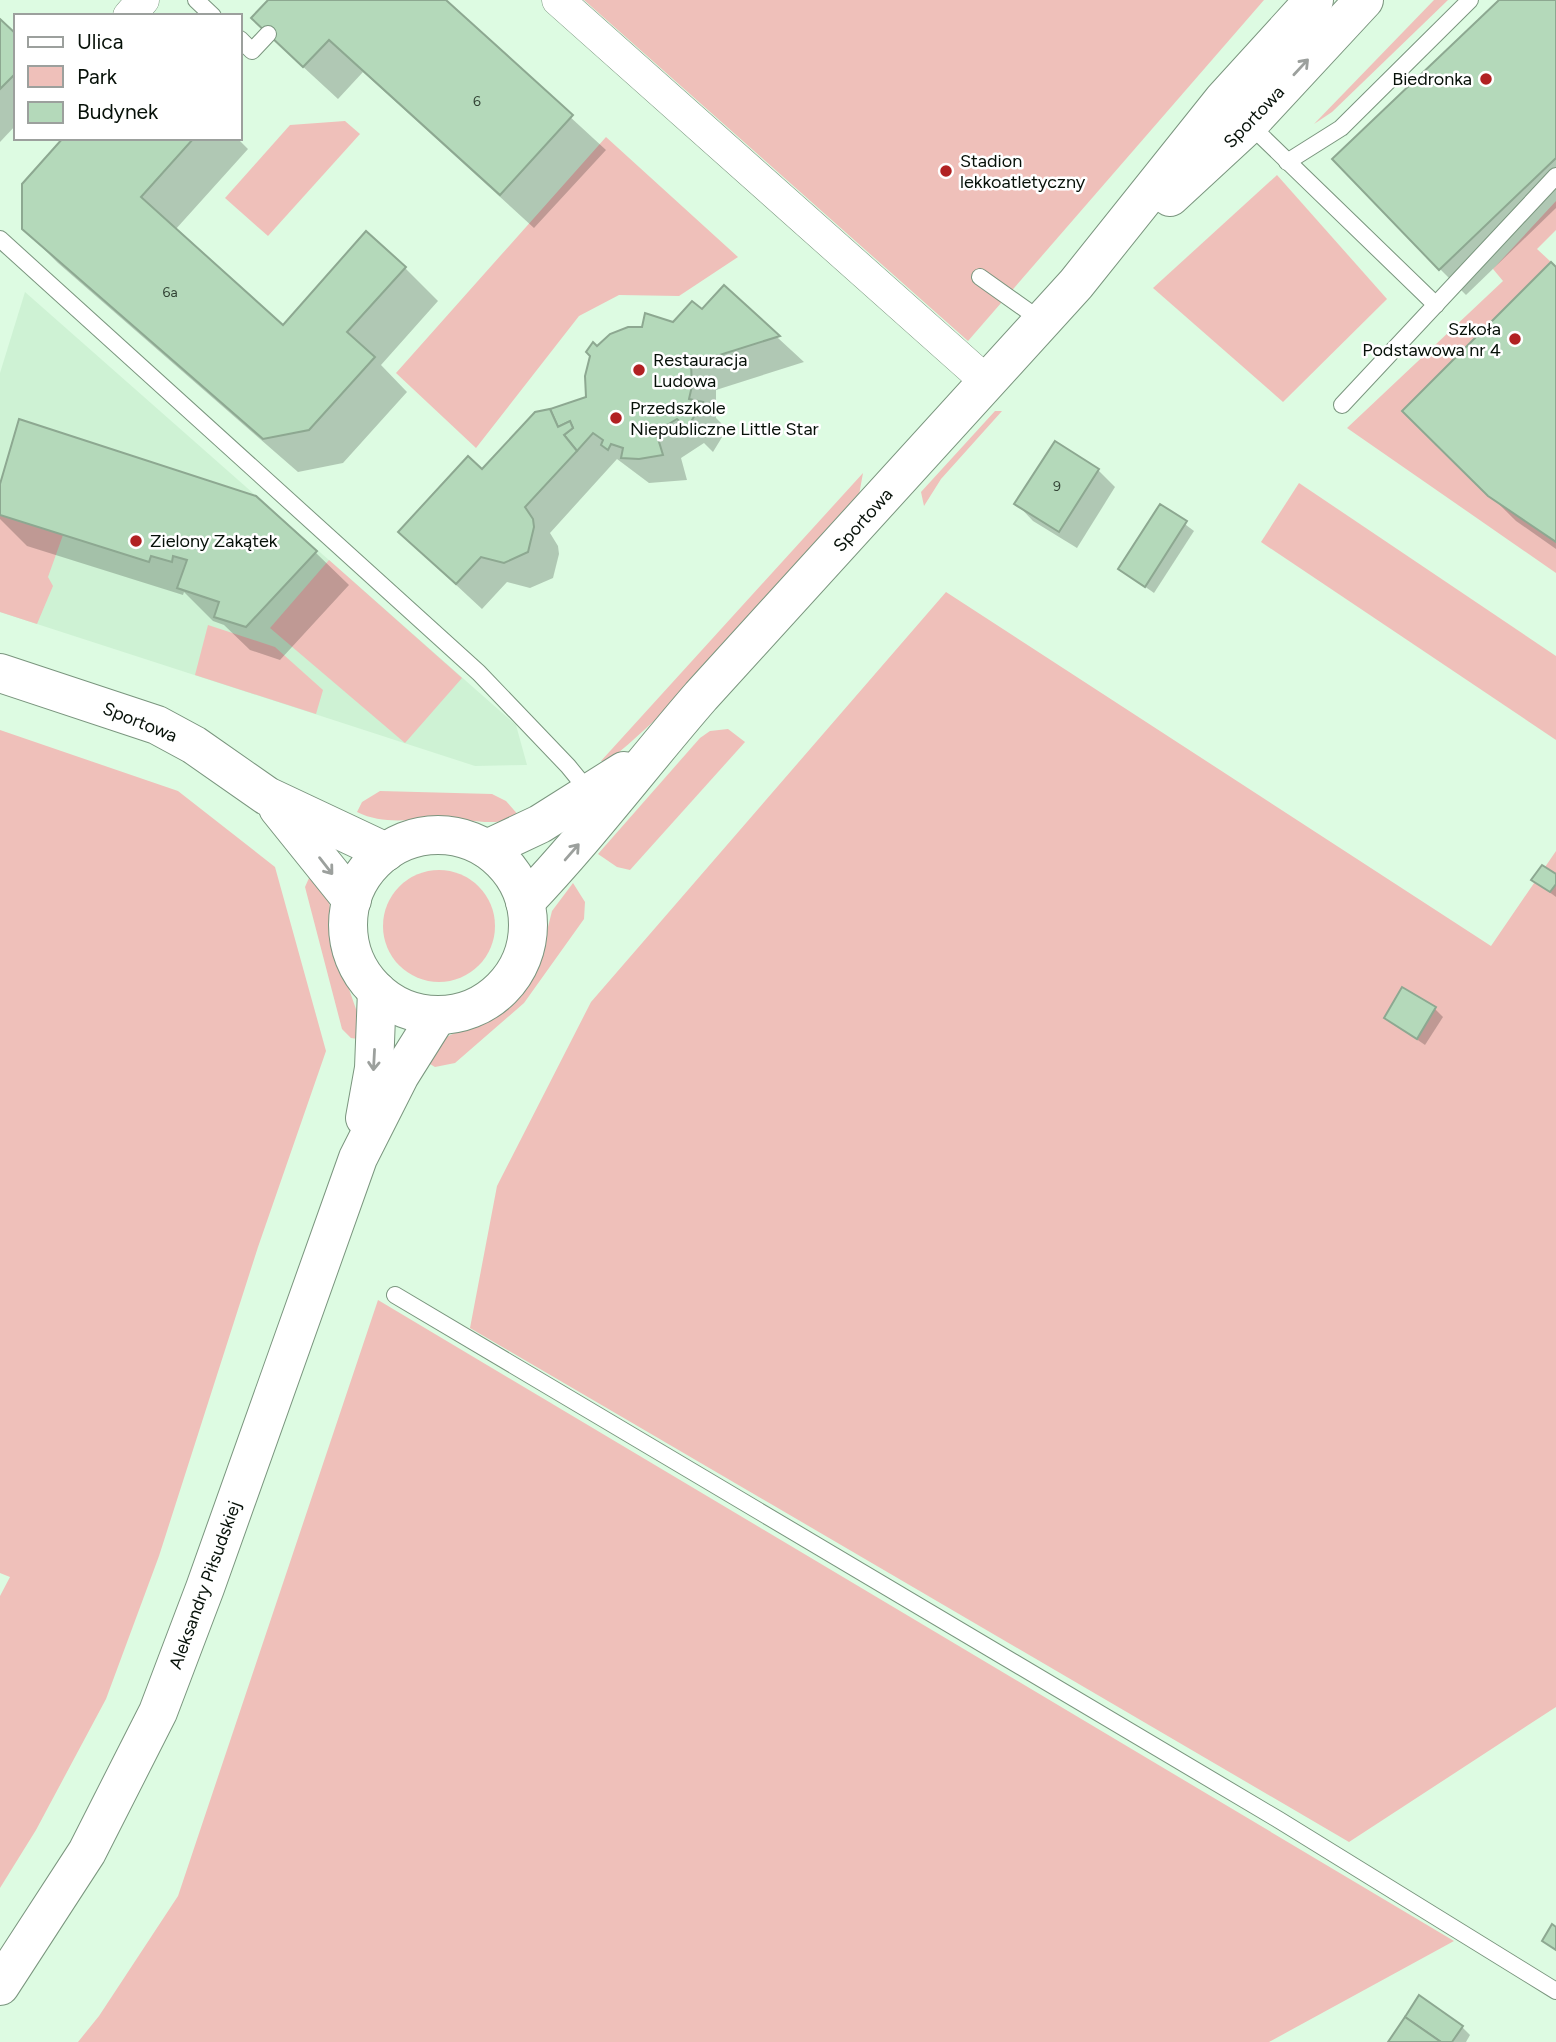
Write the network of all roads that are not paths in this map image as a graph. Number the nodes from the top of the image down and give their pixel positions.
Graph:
1 (143, 0) edge
2 (196, 0) edge
3 (558, 0) edge
4 (1314, 0) edge
5 (1364, 0) edge
6 (1471, 0) edge
7 (131, 14) edge
8 (212, 14) edge
9 (268, 34) dead end
10 (242, 41) edge
11 (1236, 112) junction
12 (1287, 162) junction
13 (1556, 176) edge
14 (0, 239) edge
15 (980, 277) dead end
16 (1436, 304) junction
17 (1042, 321) junction
18 (986, 382) junction
19 (1342, 405) dead end
20 (0, 673) edge
21 (267, 796) junction
22 (597, 804) junction
23 (487, 849) junction
24 (386, 852) junction
25 (352, 900) junction
26 (525, 902) junction
27 (377, 992) junction
28 (437, 1016) junction
29 (358, 1158) junction
30 (395, 1295) dead end
31 (0, 1986) edge
32 (1556, 1991) edge

1 - 7 street
2 - 8 lane
3 - 18 street
4 - 11 street, Sportowa
11 -> 5 street, Sportowa
6 - 12 lane
9 - 10 lane
11 - 12 lane
11 - 17 street, Sportowa
12 - 16 lane
13 - 16 lane
14 - 22 lane
15 - 17 lane
16 - 19 lane
17 - 18 street, Sportowa
18 - 22 street, Sportowa
20 - 21 street, Sportowa
21 - 24 street, Sportowa
21 -> 25 street, Sportowa
22 - 23 street, Sportowa
26 -> 22 street, Sportowa
23 - 24 street
23 - 26 street
24 - 25 street
25 - 27 street
26 - 28 street
27 - 28 street
27 -> 29 street, Aleksandry Piłsudskiej
28 - 29 street, Aleksandry Piłsudskiej
29 - 31 street, Aleksandry Piłsudskiej
30 - 32 lane

